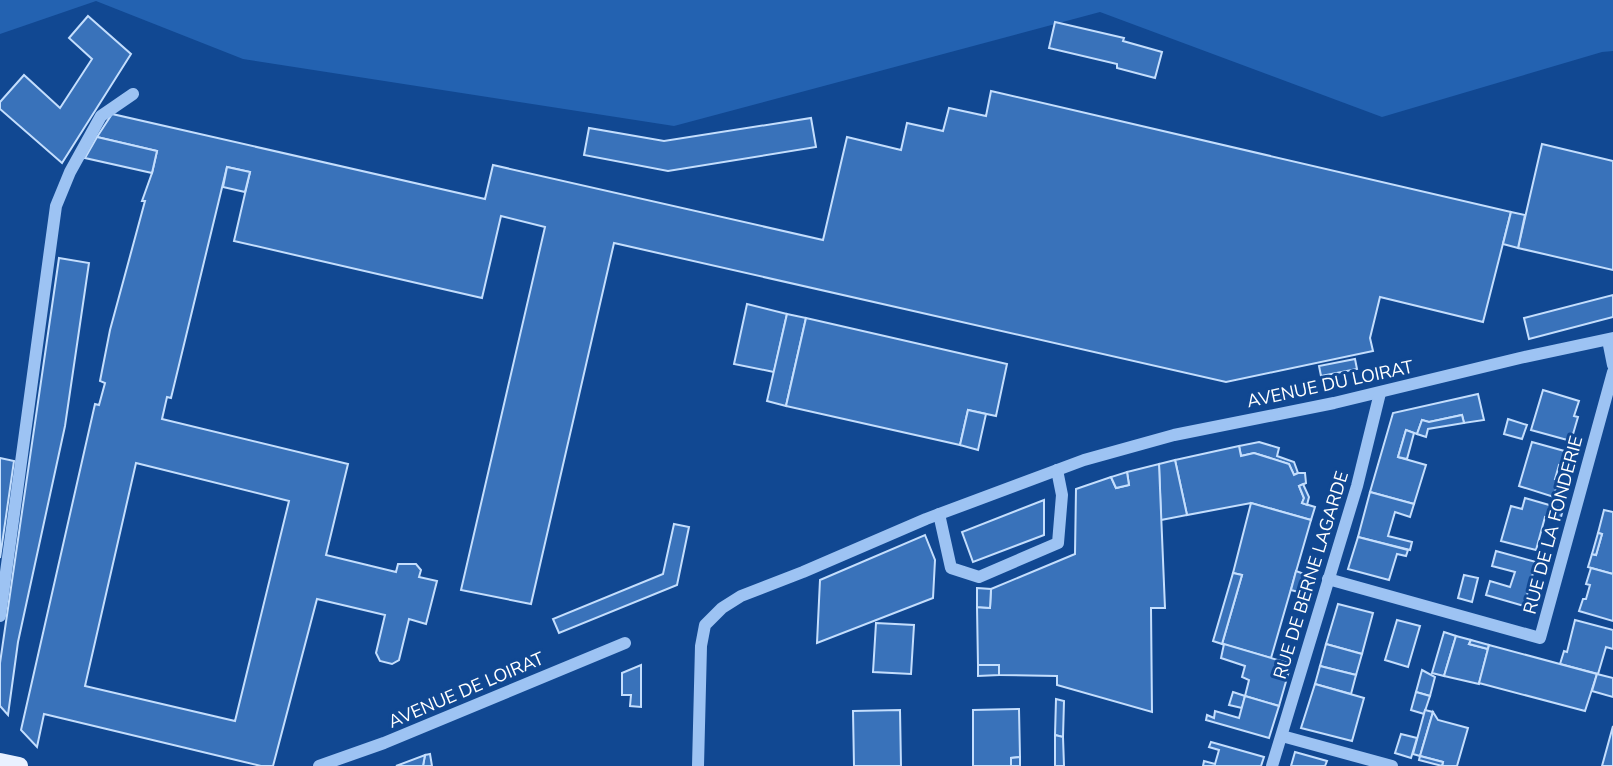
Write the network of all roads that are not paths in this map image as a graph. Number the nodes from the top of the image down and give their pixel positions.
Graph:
1 (133, 94) dead end
2 (1611, 339) edge
3 (1613, 365) edge
4 (1613, 372) edge
5 (1380, 393) junction
6 (1057, 470) junction
7 (939, 514) junction
8 (1328, 579) junction
9 (0, 616) edge
10 (625, 643) dead end
11 (1282, 736) junction
12 (0, 762) edge
13 (19, 766) edge
14 (319, 766) edge
15 (698, 766) edge
16 (1272, 766) edge
17 (1392, 766) edge

1 - 9 street
2 - 3 street
2 - 5 street, AVENUE DU LOIRAT
4 - 8 street, RUE DE LA FONDERIE
5 - 6 street, AVENUE DU LOIRAT
5 - 8 street, RUE DE BERNE LAGARDE
6 - 7 street, AVENUE DU LOIRAT
6 - 7 street
7 - 15 street, AVENUE DU LOIRAT
8 - 11 street, RUE DE BERNE LAGARDE
10 - 14 street, AVENUE DE LOIRAT
11 - 16 street, RUE DE BERNE LAGARDE
11 - 17 street
12 - 13 main road

